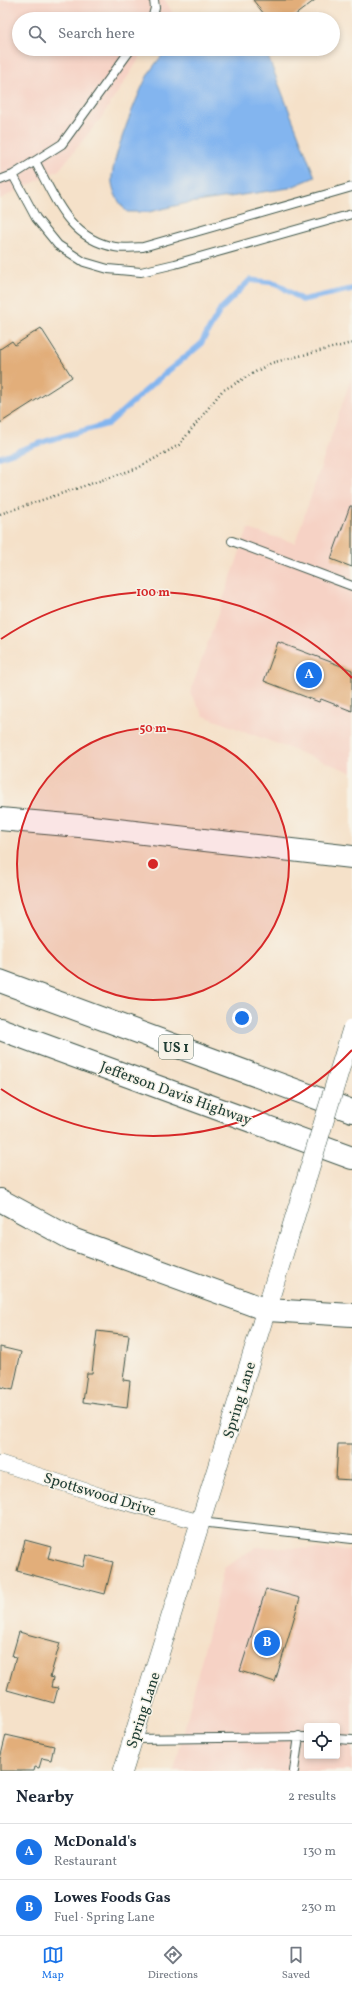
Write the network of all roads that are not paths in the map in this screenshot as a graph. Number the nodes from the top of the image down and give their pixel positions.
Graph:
1 (154, 0) edge
2 (154, 12) edge
3 (127, 56) edge
4 (35, 161) junction
5 (13, 175) junction
6 (0, 180) edge
7 (352, 187) edge
8 (352, 214) edge
9 (232, 541) dead end
10 (352, 586) edge
11 (0, 819) edge
12 (352, 857) edge
13 (0, 982) edge
14 (0, 1029) edge
15 (352, 1029) edge
16 (352, 1111) edge
17 (352, 1158) edge
18 (0, 1200) edge
19 (267, 1310) junction
20 (352, 1315) edge
21 (0, 1463) edge
22 (200, 1522) junction
23 (352, 1539) edge
24 (303, 1737) edge
25 (133, 1739) junction
26 (340, 1739) edge
27 (352, 1740) edge
28 (123, 1771) edge
29 (294, 1771) edge

1 - 2 lane
3 - 4 lane
4 - 5 lane
4 - 7 lane
5 - 6 lane
5 - 8 lane
9 - 10 lane
11 - 12 highway
13 - 16 highway, US 1
14 - 17 highway, Jefferson Davis Highway
15 - 19 street, Spring Lane, bridge
18 - 19 highway
19 - 20 highway
19 - 22 street, Spring Lane
21 - 22 street, Spottswood Drive
22 - 23 lane
22 - 25 street, Spring Lane
24 - 25 lane
24 - 29 lane
25 - 28 street, Spring Lane
26 - 27 lane

